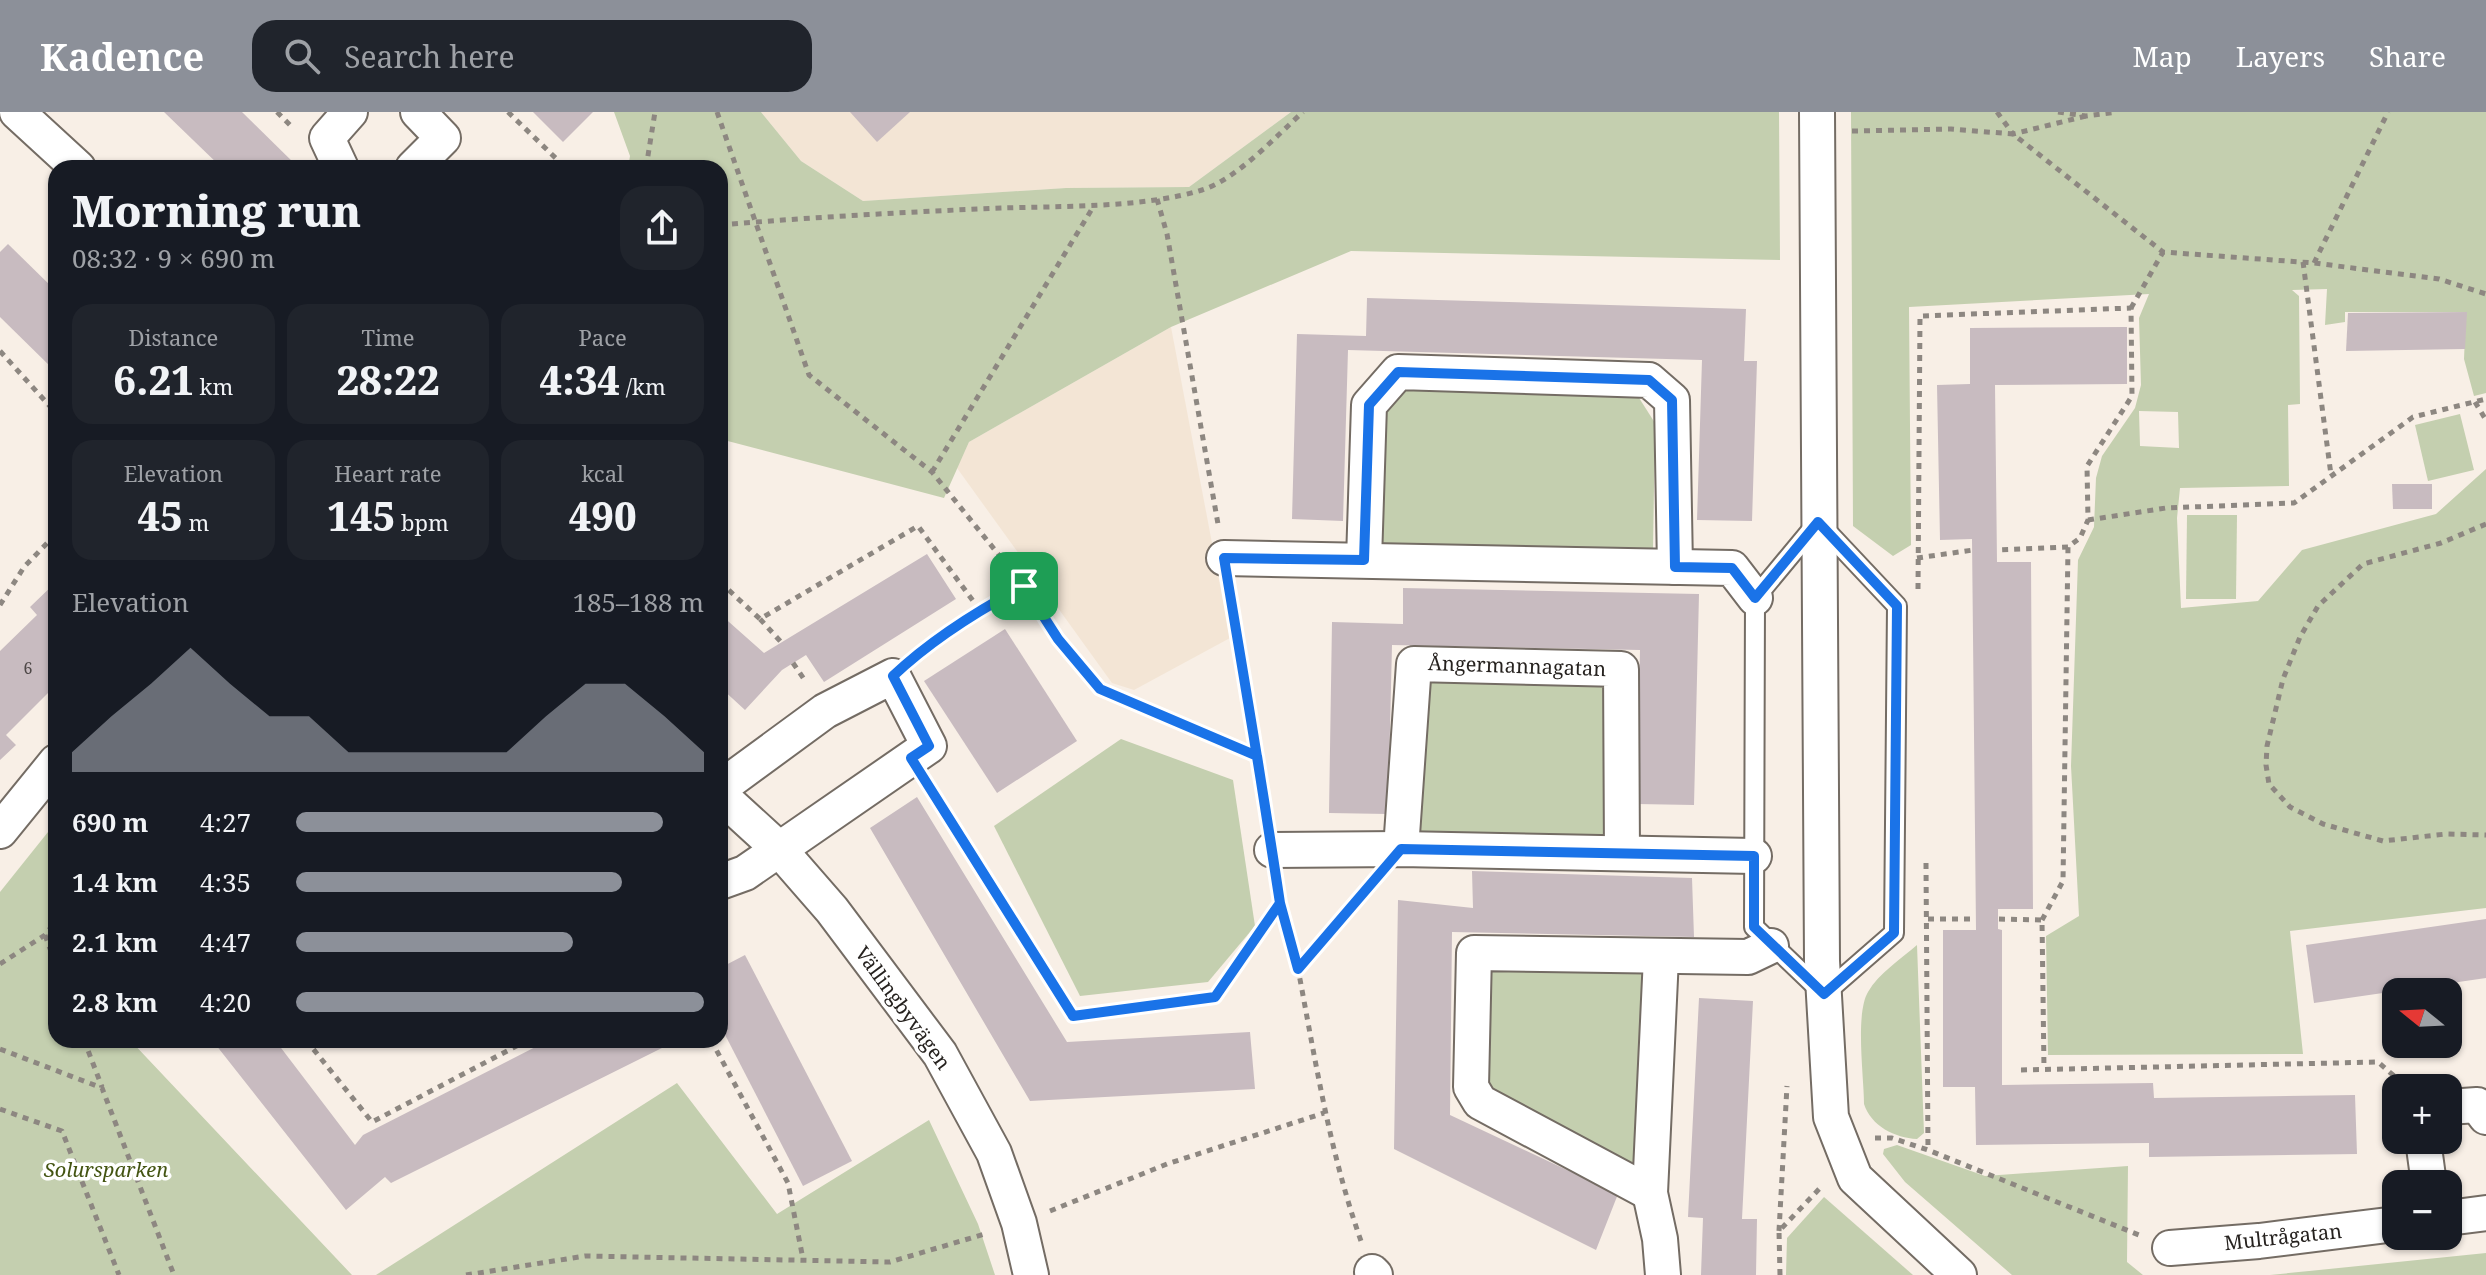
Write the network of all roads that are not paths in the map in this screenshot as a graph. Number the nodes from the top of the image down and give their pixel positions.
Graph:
1 (17, 112) edge
2 (350, 112) edge
3 (418, 112) edge
4 (1817, 112) edge
5 (69, 160) edge
6 (337, 160) edge
7 (421, 160) edge
8 (1818, 522) junction
9 (1224, 558) road end
10 (1364, 560) junction
11 (1675, 567) junction
12 (1755, 598) junction
13 (48, 772) edge
14 (728, 782) edge
15 (728, 802) edge
16 (0, 831) edge
17 (778, 848) junction
18 (1401, 849) junction
19 (1272, 850) road end
20 (1622, 853) junction
21 (1754, 856) junction
22 (728, 879) edge
23 (1771, 946) junction
24 (1661, 957) junction
25 (1824, 994) junction
26 (2462, 1106) edge
27 (2486, 1117) edge
28 (1650, 1193) junction
29 (2486, 1213) edge
30 (2462, 1216) edge
31 (2382, 1226) edge
32 (2170, 1248) road end
33 (1031, 1275) edge
34 (1663, 1275) edge
35 (1959, 1275) edge

1 - 5 street
2 - 6 street
3 - 7 street
4 - 8 street
8 - 12 lane
8 - 25 street
8 - 25 lane
9 - 10 street
10 - 11 street
10 - 11 street
11 - 12 street
12 - 21 lane
13 - 16 street
14 - 17 street
15 - 17 street, Vällingbyvägen
17 - 22 street
17 - 33 street, Vällingbyvägen
18 - 19 street
18 - 20 street
18 - 20 street, Ångermannagatan
20 - 21 street
21 - 23 lane
23 - 24 street
23 - 25 lane
24 - 28 street
24 - 28 street
25 - 35 street
26 - 27 street
28 - 34 street
29 - 30 street
31 - 32 street, Multrågatan

